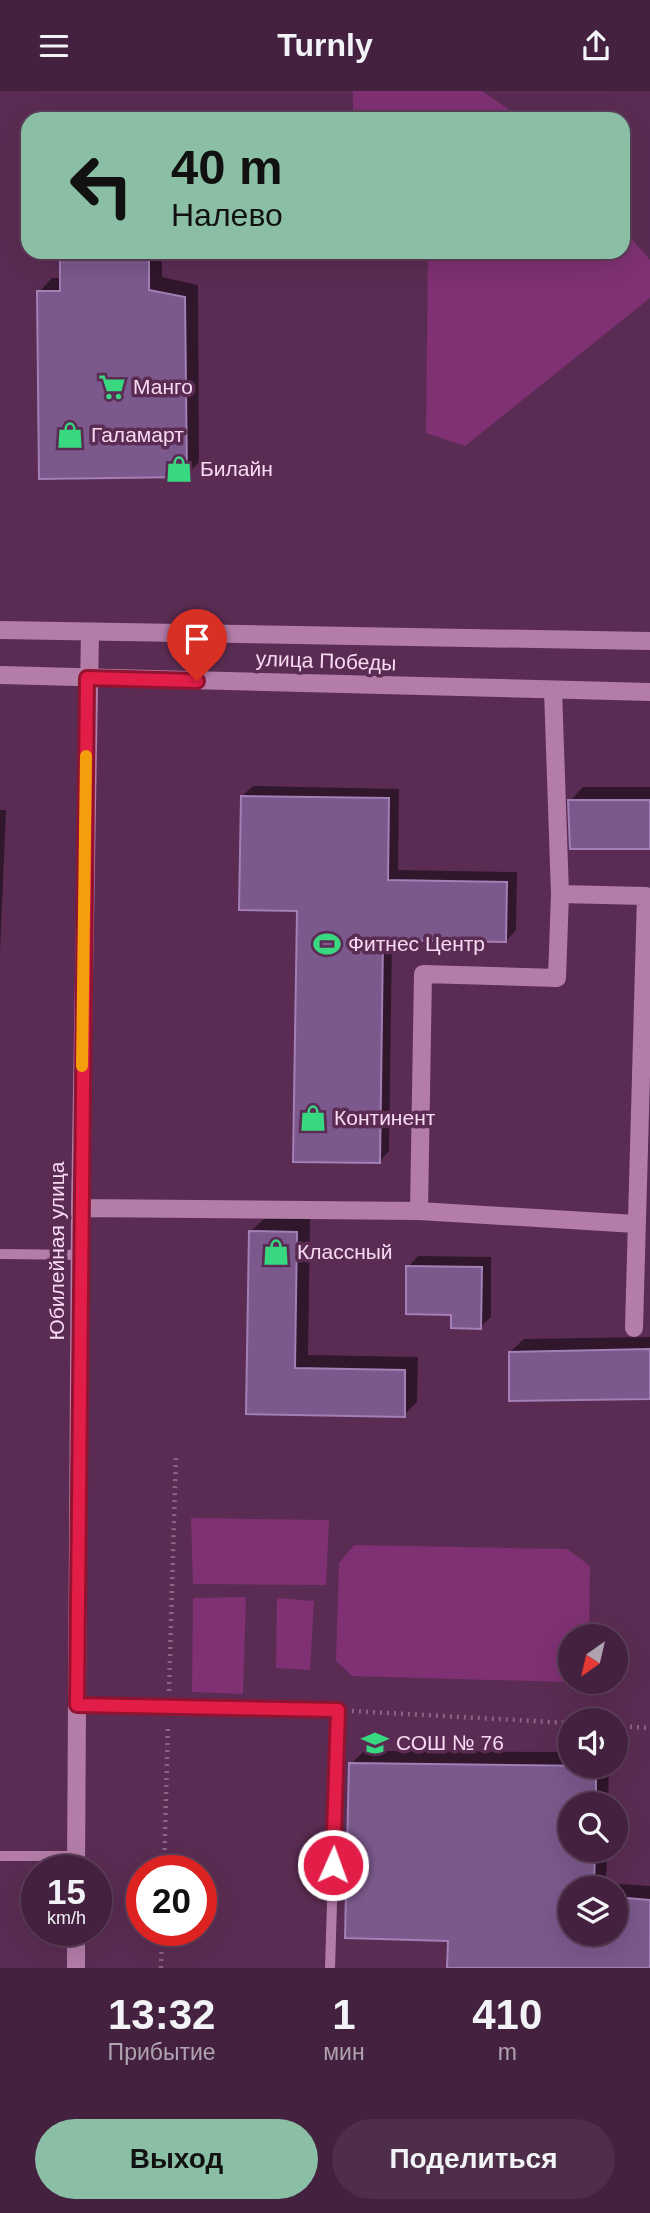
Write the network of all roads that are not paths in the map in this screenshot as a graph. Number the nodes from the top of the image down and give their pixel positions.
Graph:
1 (0, 630) edge
2 (90, 632) junction
3 (650, 641) edge
4 (0, 675) edge
5 (87, 678) junction
6 (554, 690) junction
7 (650, 692) edge
8 (560, 894) junction
9 (80, 1208) junction
10 (419, 1211) junction
11 (636, 1224) junction
12 (0, 1254) edge
13 (83, 1255) junction
14 (634, 1328) dead end
15 (77, 1705) junction
16 (76, 1855) edge
17 (0, 1856) edge
18 (21, 1858) edge
19 (76, 1946) edge
20 (76, 1968) edge
21 (330, 1968) edge

1 - 2 street, улица Победы
2 - 3 street, улица Победы
2 - 5 street, Юбилейная улица
4 - 5 street, улица Победы
5 - 6 street, улица Победы
5 - 9 street, Юбилейная улица
6 - 7 street, улица Победы
6 - 8 street
8 - 10 street
8 - 11 street
9 - 10 street
9 - 13 street, Юбилейная улица
10 - 11 street
11 - 14 street
12 - 13 lane
13 - 15 street, Юбилейная улица
15 - 16 street, Юбилейная улица
15 - 21 lane
17 - 18 lane
19 - 20 street

